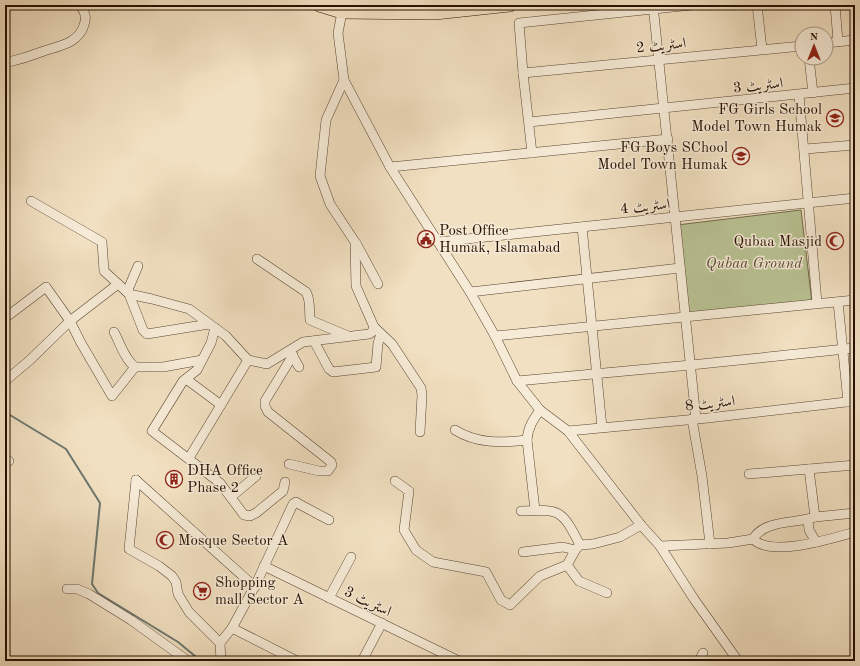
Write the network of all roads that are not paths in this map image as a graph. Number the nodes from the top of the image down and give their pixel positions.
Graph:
1 (80, 5) edge
2 (318, 5) edge
3 (510, 5) edge
4 (692, 5) edge
5 (757, 5) edge
6 (835, 5) edge
7 (654, 7) edge
8 (342, 12) junction
9 (855, 40) edge
10 (838, 41) junction
11 (834, 42) edge
12 (794, 47) edge
13 (762, 49) junction
14 (658, 60) junction
15 (5, 63) edge
16 (810, 66) edge
17 (523, 73) junction
18 (344, 80) junction
19 (855, 88) edge
20 (813, 93) junction
21 (799, 95) junction
22 (664, 108) junction
23 (529, 122) junction
24 (668, 139) junction
25 (855, 144) edge
26 (805, 149) junction
27 (532, 153) junction
28 (390, 167) junction
29 (855, 198) edge
30 (31, 201) dead end
31 (810, 203) junction
32 (676, 217) junction
33 (582, 227) junction
34 (355, 242) junction
35 (438, 242) junction
36 (257, 259) dead end
37 (138, 266) dead end
38 (680, 268) junction
39 (588, 279) junction
40 (118, 284) junction
41 (378, 284) dead end
42 (470, 292) junction
43 (128, 293) junction
44 (855, 300) edge
45 (838, 302) junction
46 (817, 303) junction
47 (686, 317) junction
48 (5, 318) edge
49 (70, 321) junction
50 (212, 326) junction
51 (374, 327) junction
52 (592, 327) junction
53 (114, 332) dead end
54 (381, 334) junction
55 (348, 336) junction
56 (495, 336) junction
57 (314, 341) junction
58 (855, 348) edge
59 (843, 349) junction
60 (291, 353) junction
61 (202, 360) junction
62 (248, 360) junction
63 (691, 365) junction
64 (135, 367) junction
65 (299, 367) dead end
66 (597, 373) junction
67 (186, 379) junction
68 (5, 381) edge
69 (518, 381) junction
70 (851, 401) edge
71 (221, 405) junction
72 (540, 410) junction
73 (694, 419) junction
74 (602, 427) junction
75 (456, 430) dead end
76 (568, 431) junction
77 (420, 432) dead end
78 (527, 440) junction
79 (189, 458) junction
80 (289, 464) dead end
81 (855, 465) edge
82 (809, 469) junction
83 (749, 474) dead end
84 (256, 476) dead end
85 (395, 481) dead end
86 (285, 482) dead end
87 (231, 497) junction
88 (535, 510) junction
89 (521, 511) dead end
90 (855, 513) edge
91 (811, 518) junction
92 (329, 520) dead end
93 (641, 525) junction
94 (855, 532) edge
95 (753, 539) junction
96 (816, 542) junction
97 (710, 544) junction
98 (660, 546) junction
99 (577, 548) junction
100 (523, 552) dead end
101 (351, 557) dead end
102 (567, 565) junction
103 (264, 566) junction
104 (255, 587) junction
105 (67, 589) dead end
106 (606, 593) dead end
107 (329, 598) junction
108 (382, 623) junction
109 (232, 628) junction
110 (220, 642) junction
111 (188, 661) edge
112 (221, 661) edge
113 (297, 661) edge
114 (362, 661) edge
115 (460, 661) edge
116 (738, 661) edge

1 - 15 street
2 - 8 highway
3 - 8 highway
4 - 7 street
5 - 13 street
6 - 10 street
7 - 14 street
7 - 17 street
8 - 18 street
9 - 10 street
10 - 11 street
12 - 13 street, اسٹریٹ 2
13 - 14 street, اسٹریٹ 2
14 - 17 street, اسٹریٹ 2
14 - 22 street
16 - 20 street
17 - 23 street
18 - 28 street
18 - 34 street
19 - 20 street, اسٹریٹ 3
20 - 21 street, اسٹریٹ 3
21 - 22 street, اسٹریٹ 3
21 - 26 street
22 - 23 street, اسٹریٹ 3
22 - 24 street
23 - 27 street
24 - 27 street
24 - 32 street
25 - 26 street
26 - 31 street
27 - 28 street
28 - 35 street
29 - 31 street, اسٹریٹ 4
30 - 40 street
31 - 32 street, اسٹریٹ 4
31 - 46 street
32 - 33 street, اسٹریٹ 4
32 - 38 street
33 - 35 street, اسٹریٹ 4
33 - 39 street
34 - 41 street
34 - 51 street
35 - 42 street
36 - 55 street
37 - 43 street
38 - 39 street
38 - 47 street
39 - 42 street
39 - 52 street
40 - 43 street
40 - 49 street
42 - 56 street
43 - 50 street
43 - 50 street
44 - 45 street
45 - 46 street
45 - 59 street
46 - 47 street
47 - 52 street
47 - 63 street
48 - 49 street
49 - 64 street
49 - 68 street
50 - 61 street
50 - 62 street
51 - 54 street
51 - 55 street
52 - 56 street
52 - 66 street
53 - 64 street
54 - 57 street
54 - 77 street
55 - 57 street
56 - 69 street
57 - 60 street
58 - 59 street
59 - 63 street
59 - 70 street
60 - 62 street
60 - 65 street
60 - 80 street
61 - 64 street
61 - 67 street
62 - 71 street
63 - 66 street
63 - 73 street
66 - 69 street
66 - 74 street
67 - 71 street
67 - 79 street
69 - 72 street
70 - 73 street, اسٹریٹ 8
71 - 79 street
72 - 76 street
72 - 78 street
73 - 74 street, اسٹریٹ 8
73 - 97 street
74 - 76 street, اسٹریٹ 8
75 - 78 street
76 - 93 street
78 - 88 street
79 - 87 street
81 - 82 street
82 - 83 street
82 - 91 street
84 - 87 street
85 - 102 street
86 - 87 street
88 - 89 street
88 - 99 street
90 - 91 street
91 - 95 street
91 - 96 street
92 - 103 street
93 - 98 street
93 - 99 street
94 - 96 street
95 - 96 street
95 - 97 street
97 - 98 street
98 - 116 street
99 - 100 street
99 - 102 street
101 - 107 street
102 - 106 street
103 - 104 street
103 - 107 street, اسٹریٹ 3
104 - 109 street
104 - 110 street
105 - 111 street
107 - 108 street, اسٹریٹ 3
108 - 114 street
108 - 115 street, اسٹریٹ 3
109 - 110 street
109 - 113 street
110 - 112 street

